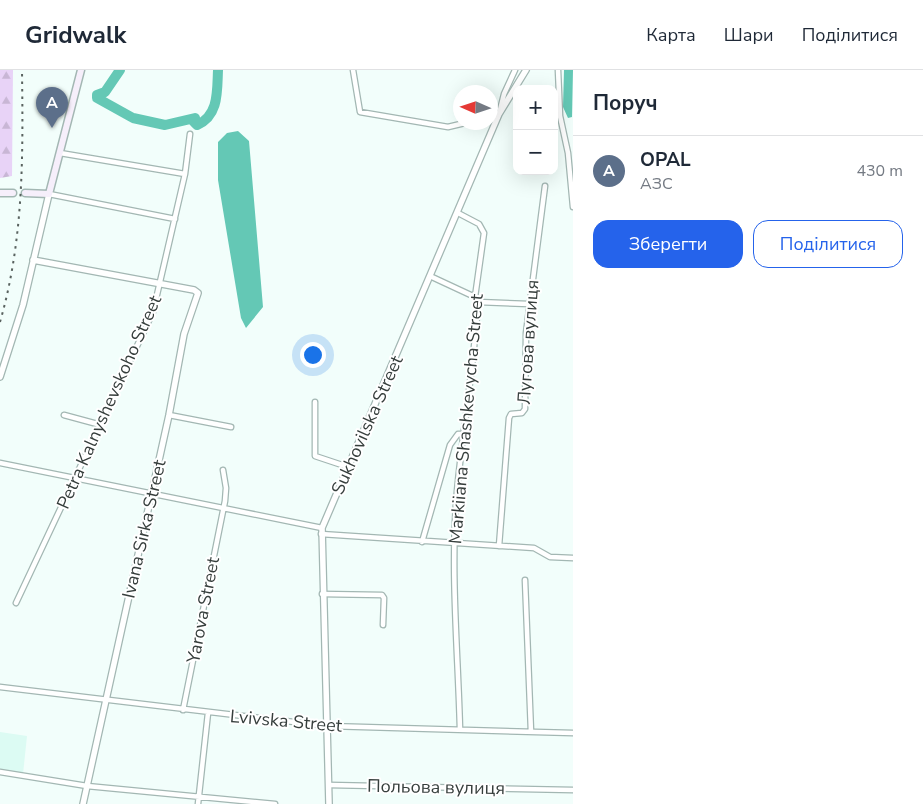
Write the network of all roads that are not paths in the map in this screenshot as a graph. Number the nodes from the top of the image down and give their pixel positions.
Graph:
1 (81, 70) edge
2 (354, 70) edge
3 (515, 70) edge
4 (526, 70) edge
5 (558, 70) edge
6 (499, 114) junction
7 (453, 126) edge
8 (190, 134) dead end
9 (60, 153) junction
10 (185, 174) junction
11 (545, 186) dead end
12 (13, 192) dead end
13 (0, 193) edge
14 (25, 193) dead end
15 (49, 194) junction
16 (573, 207) edge
17 (458, 213) junction
18 (175, 219) junction
19 (33, 260) junction
20 (432, 276) junction
21 (160, 284) junction
22 (474, 297) junction
23 (478, 302) junction
24 (529, 304) junction
25 (0, 377) edge
26 (315, 402) dead end
27 (64, 415) dead end
28 (169, 415) junction
29 (100, 425) junction
30 (231, 426) dead end
31 (465, 434) junction
32 (0, 463) edge
33 (348, 468) junction
34 (223, 470) dead end
35 (76, 478) junction
36 (152, 494) junction
37 (224, 510) junction
38 (322, 531) junction
39 (422, 542) junction
40 (455, 543) junction
41 (499, 546) junction
42 (573, 558) edge
43 (525, 580) dead end
44 (322, 594) junction
45 (16, 603) dead end
46 (383, 625) dead end
47 (0, 687) edge
48 (108, 699) junction
49 (183, 710) junction
50 (208, 714) junction
51 (328, 726) junction
52 (460, 730) junction
53 (531, 732) junction
54 (573, 733) edge
55 (0, 772) edge
56 (329, 785) junction
57 (87, 786) junction
58 (573, 790) edge
59 (199, 796) junction
60 (83, 804) edge
61 (198, 804) edge
62 (275, 804) edge
63 (328, 804) edge

1 - 9 main road
2 - 7 street
3 - 6 street
4 - 6 street, Sukhovilska Street
5 - 16 street
6 - 17 street, Sukhovilska Street
8 - 10 street, Petra Kalnyshevskoho Street
9 - 10 street
9 - 15 main road
10 - 18 street, Petra Kalnyshevskoho Street
11 - 24 street, Лугова вулиця
12 - 13 main road
14 - 15 main road
15 - 18 street
15 - 19 street
17 - 20 street, Sukhovilska Street
17 - 22 street, Markiiana Shashkevycha Street
18 - 21 street, Petra Kalnyshevskoho Street
19 - 21 street
19 - 25 street
20 - 22 street
20 - 33 street, Sukhovilska Street
21 - 28 street, Ivana Sirka Street
21 - 29 street, Petra Kalnyshevskoho Street
22 - 23 street, Markiiana Shashkevycha Street
23 - 24 street
23 - 31 street, Markiiana Shashkevycha Street
24 - 41 street, Лугова вулиця
26 - 33 street
27 - 29 street
28 - 30 street
28 - 36 street, Ivana Sirka Street
29 - 35 street, Petra Kalnyshevskoho Street
31 - 39 street
31 - 40 street, Markiiana Shashkevycha Street
32 - 35 street
33 - 38 street, Sukhovilska Street
34 - 37 street, Yarova Street
35 - 36 street
35 - 45 street, Petra Kalnyshevskoho Street
36 - 37 street
36 - 48 street, Ivana Sirka Street
37 - 38 street
37 - 49 street, Yarova Street
38 - 39 street
38 - 44 street, Sukhovilska Street
39 - 40 street
40 - 41 street
40 - 52 street, Markiiana Shashkevycha Street
41 - 42 street
43 - 53 street
44 - 46 street
44 - 51 street, Sukhovilska Street
47 - 48 street, Lvivska Street
48 - 49 street, Lvivska Street
48 - 57 street, Ivana Sirka Street
49 - 50 street, Lvivska Street
50 - 51 street, Lvivska Street
50 - 59 street
51 - 52 street, Lvivska Street
51 - 56 street, Sukhovilska Street
52 - 53 street, Lvivska Street
53 - 54 street, Lvivska Street
55 - 57 street
56 - 58 street, Польова вулиця
56 - 63 street, Sukhovilska Street
57 - 59 street
57 - 60 street, Ivana Sirka Street
59 - 61 street
59 - 62 street

